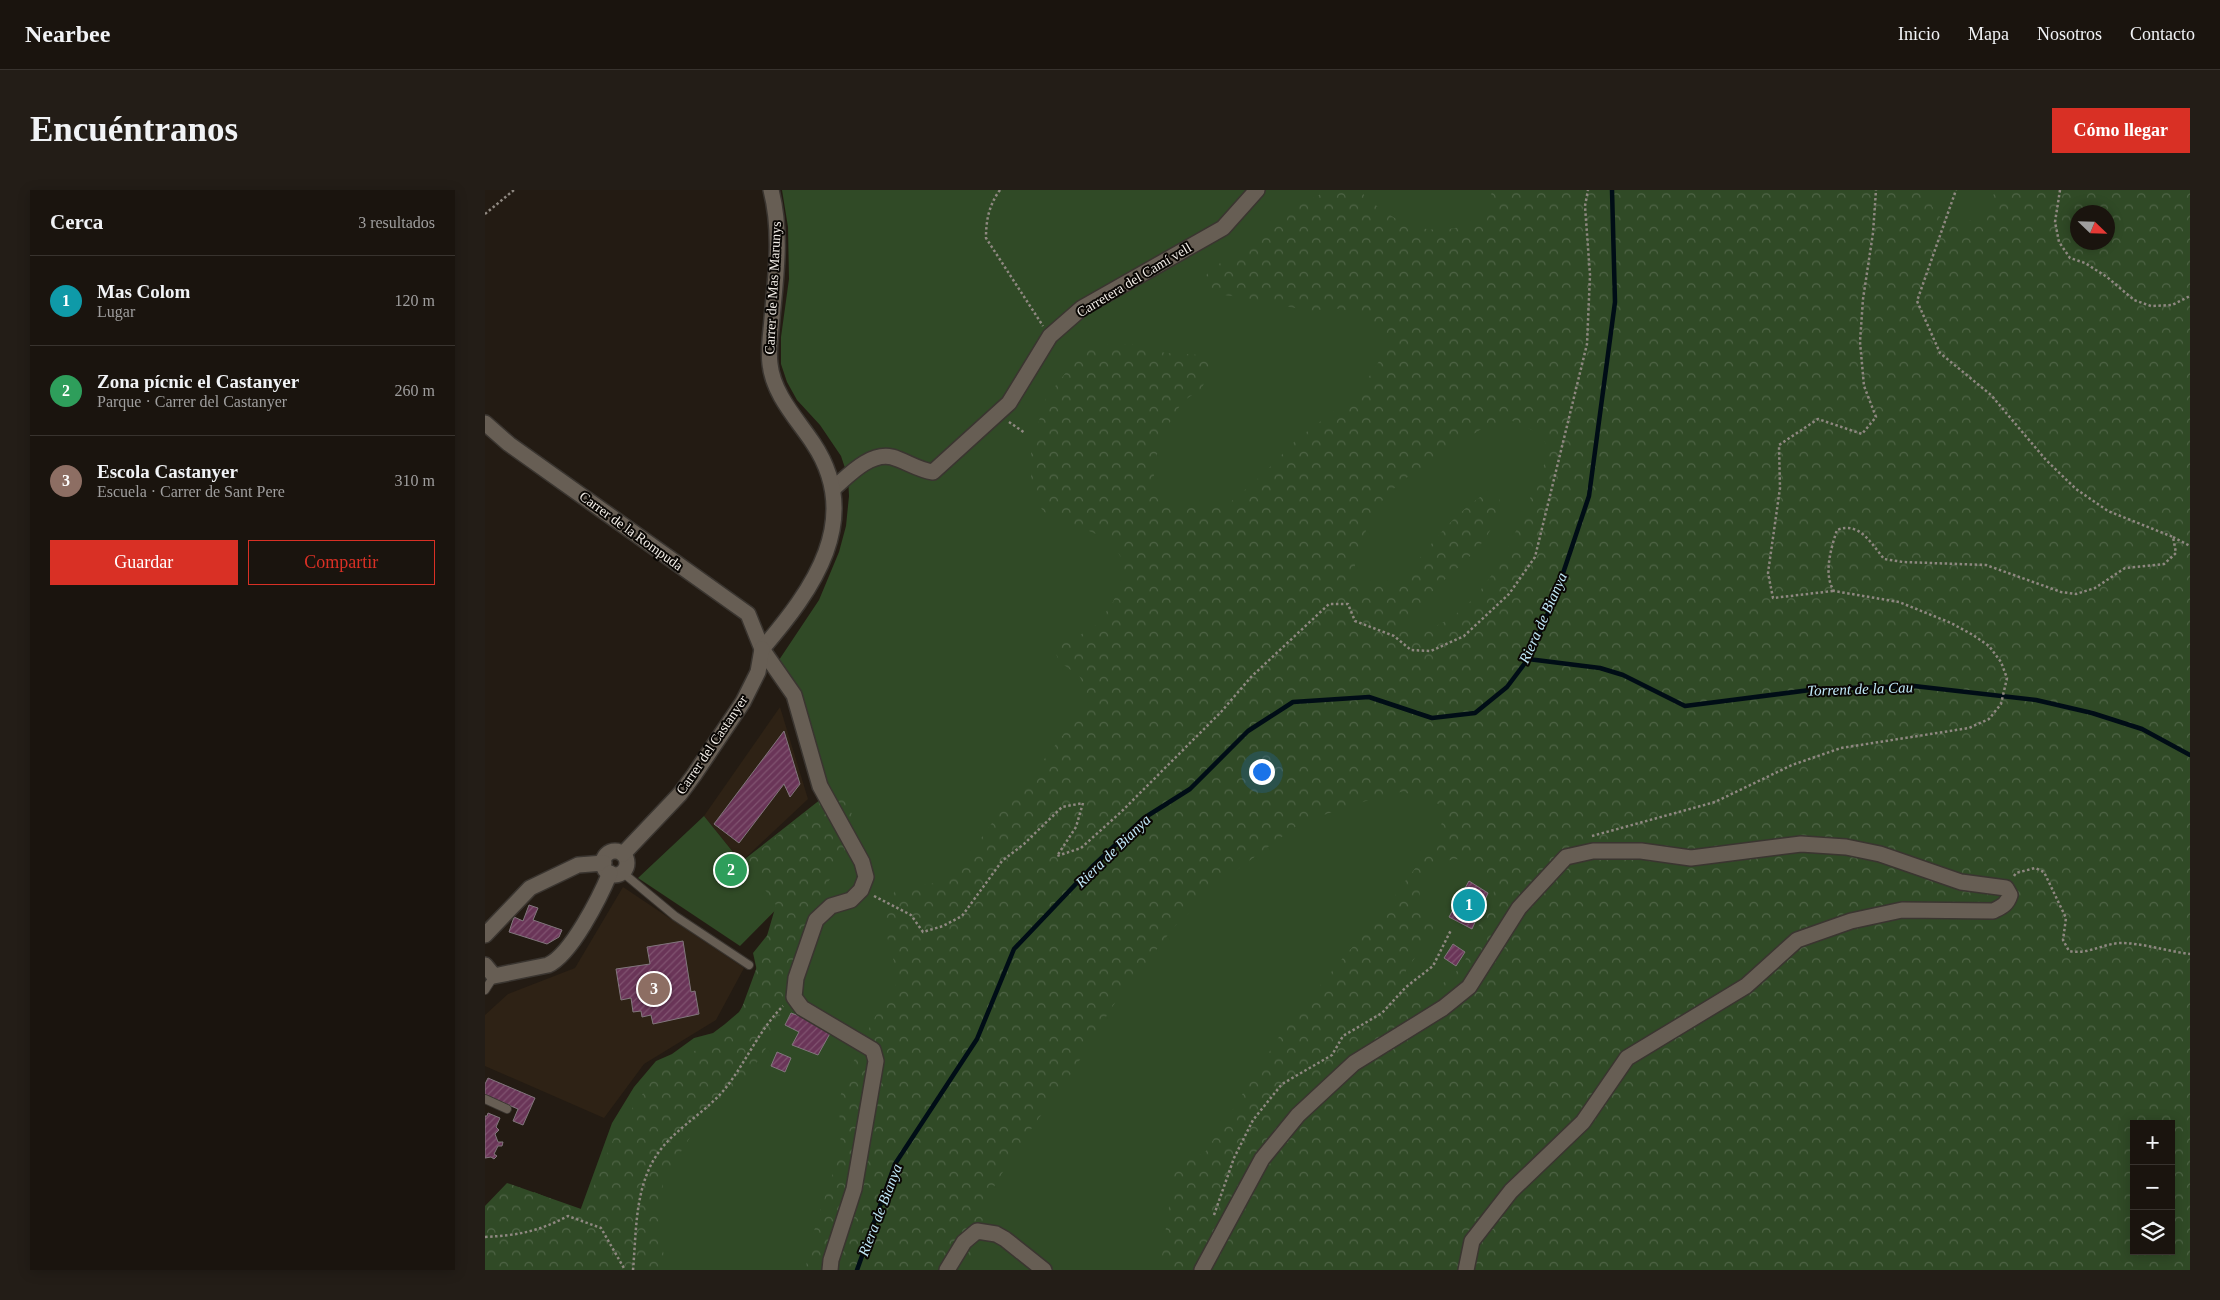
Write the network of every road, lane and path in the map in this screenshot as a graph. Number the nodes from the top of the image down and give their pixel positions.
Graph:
1 (514, 190) edge
2 (771, 190) edge
3 (1000, 190) edge
4 (1257, 190) edge
5 (1588, 190) edge
6 (1876, 190) edge
7 (1956, 190) edge
8 (2061, 190) edge
9 (485, 214) edge
10 (2190, 296) edge
11 (1050, 336) junction
12 (997, 414) junction
13 (485, 424) edge
14 (1025, 433) dead end
15 (834, 488) junction
16 (2173, 537) junction
17 (2190, 546) edge
18 (1834, 591) junction
19 (762, 649) junction
20 (1590, 837) dead end
21 (623, 854) junction
22 (612, 869) junction
23 (2006, 888) junction
24 (861, 890) junction
25 (485, 935) edge
26 (2190, 954) edge
27 (749, 965) dead end
28 (489, 970) edge
29 (485, 990) edge
30 (794, 998) junction
31 (485, 1099) edge
32 (507, 1109) dead end
33 (485, 1237) edge
34 (625, 1270) edge
35 (633, 1270) edge
36 (831, 1270) edge
37 (947, 1270) edge
38 (1043, 1270) edge
39 (1202, 1270) edge
40 (1466, 1270) edge

1 - 9 path
2 - 15 street, Carrer de Mas Marunys
3 - 11 path
4 - 11 street, Carretera del Camí vell
5 - 24 path
6 - 18 path
7 - 16 path
8 - 10 path
11 - 12 street, Carretera del Camí vell
12 - 14 path
12 - 15 street, Carretera del Camí vell
13 - 19 street, Carrer de la Rompuda
15 - 19 street, Carrer de Mas Marunys
16 - 17 path
16 - 18 path
18 - 20 path
19 - 21 street, Carrer del Castanyer
19 - 24 street, Carrer de la Rompuda
21 - 22 street
21 - 22 street
22 - 25 street
22 - 27 lane
22 - 28 street
23 - 26 path
23 - 39 street
23 - 40 street
24 - 30 street
28 - 29 lane
30 - 35 path
30 - 36 street
31 - 32 lane
33 - 34 path
37 - 38 street

